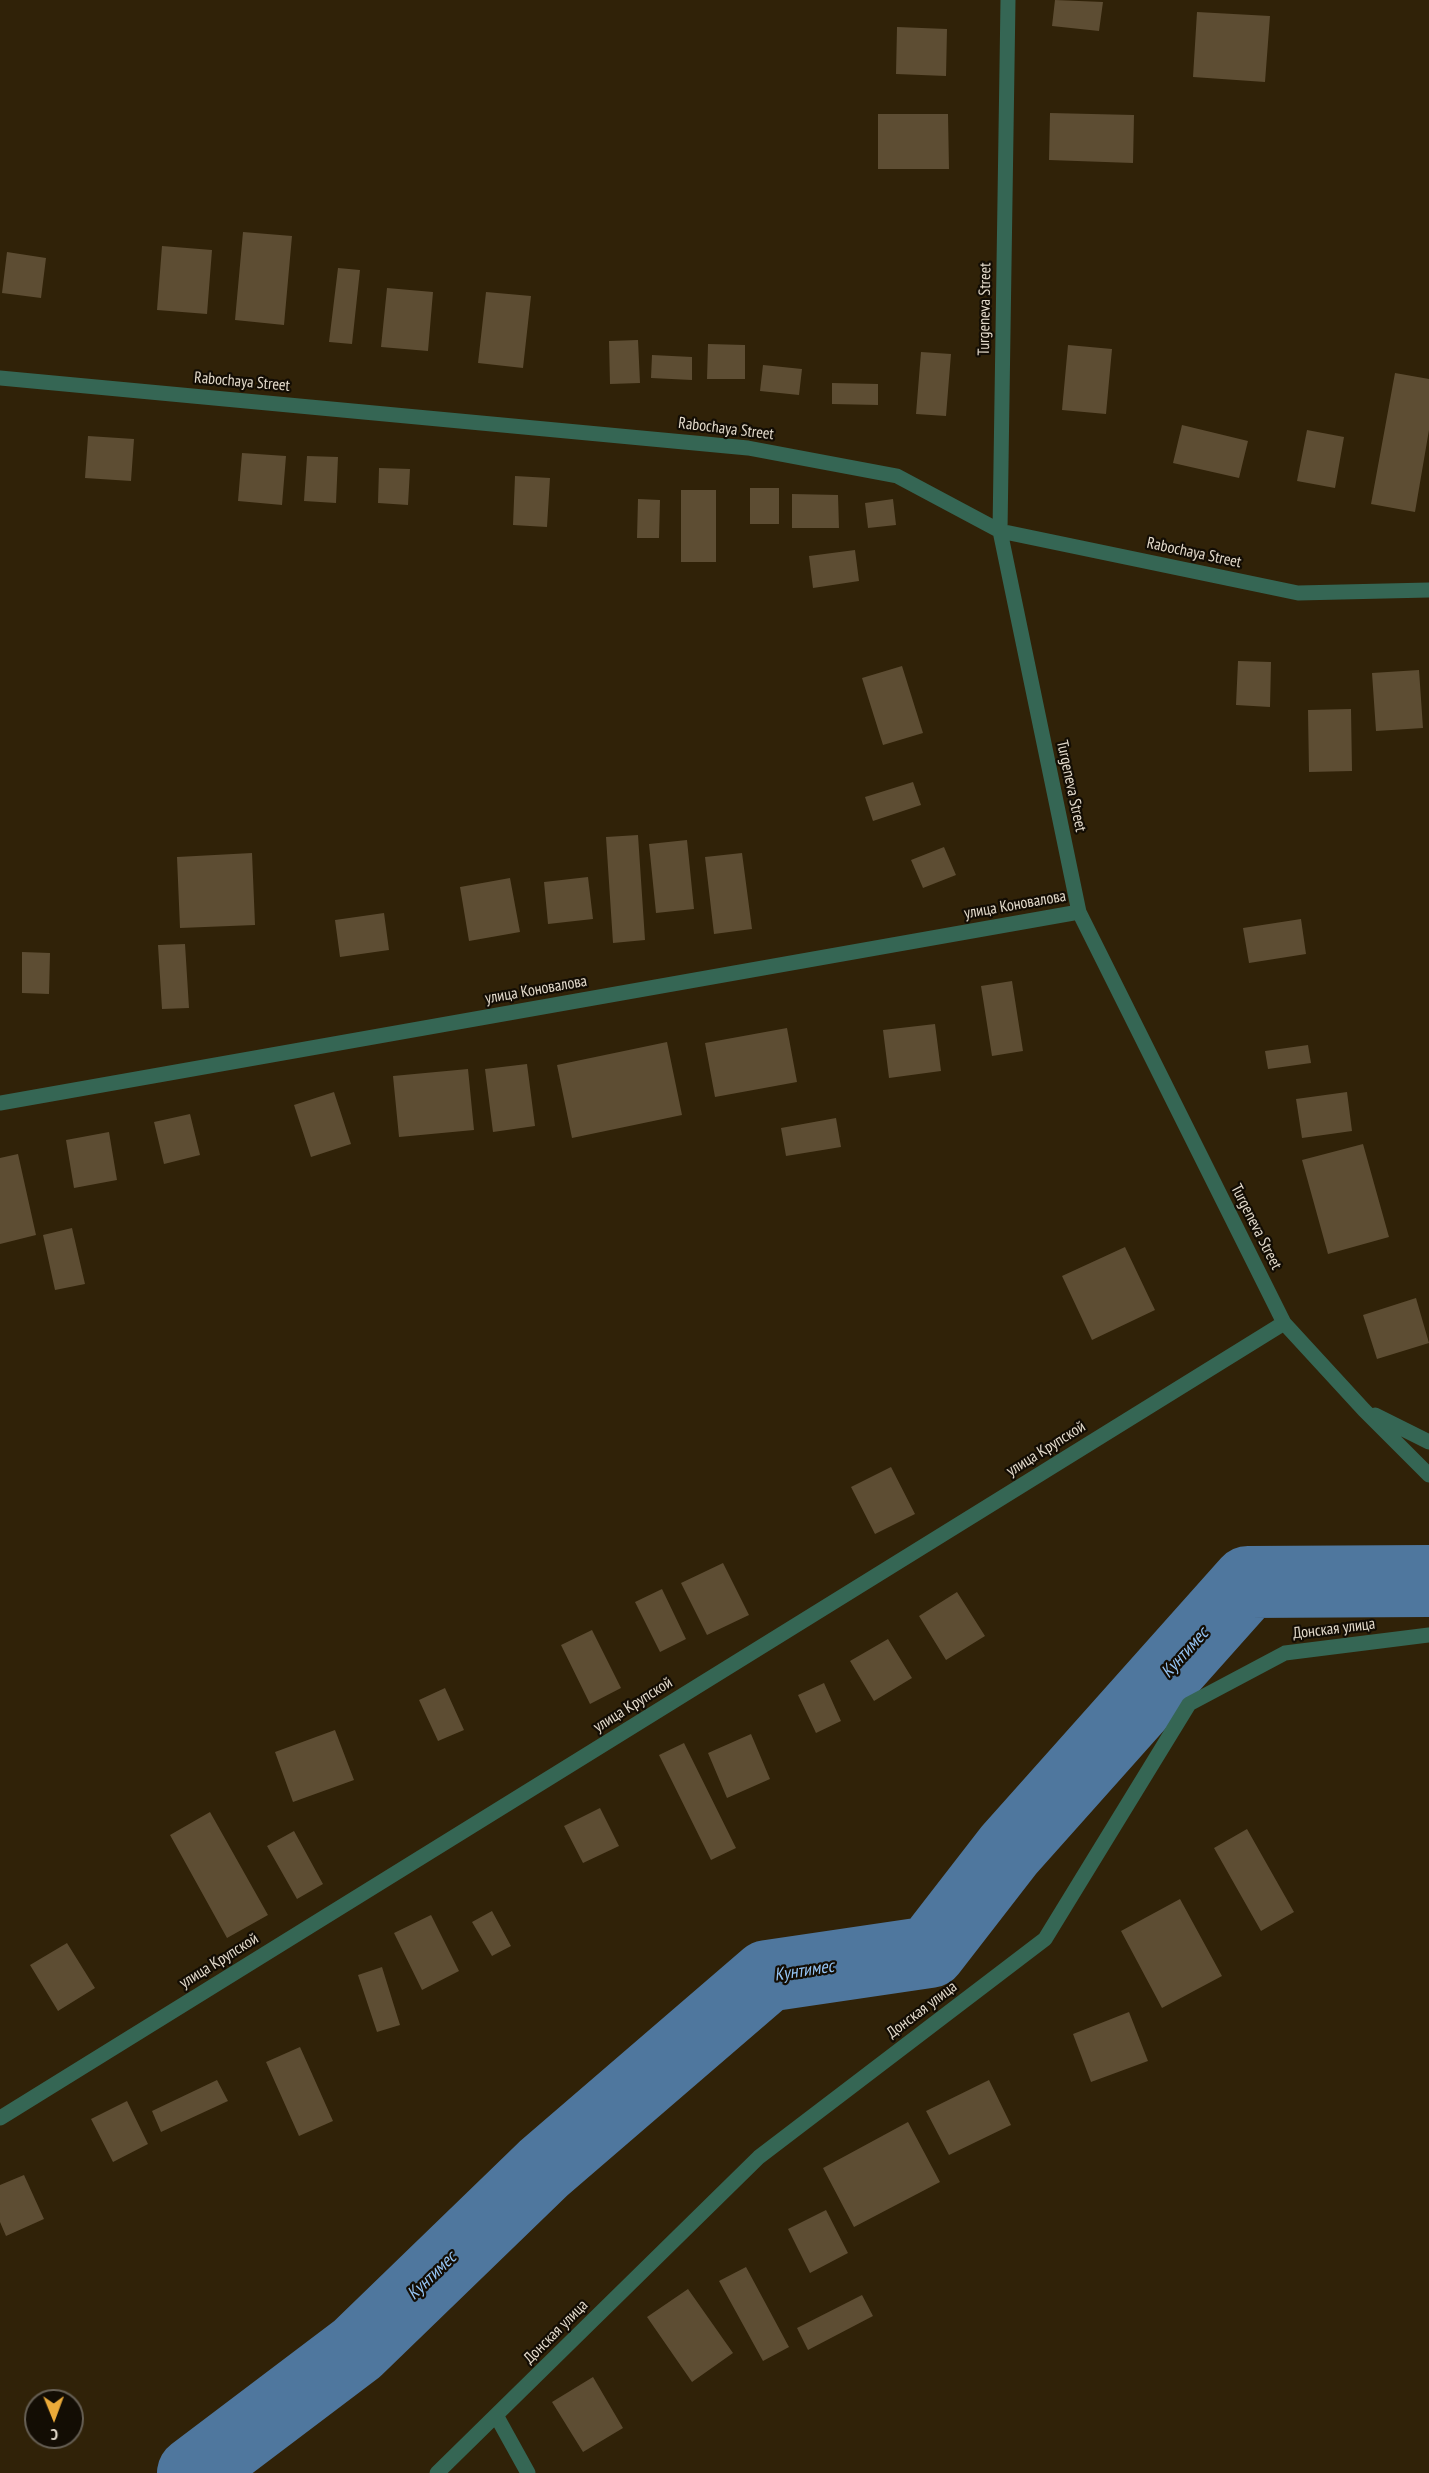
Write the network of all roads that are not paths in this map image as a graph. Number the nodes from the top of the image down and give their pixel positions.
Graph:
1 (1008, 0) edge
2 (0, 378) edge
3 (1000, 531) junction
4 (1429, 590) edge
5 (1078, 912) junction
6 (0, 1103) edge
7 (1284, 1323) junction
8 (1364, 1410) junction
9 (1429, 1442) edge
10 (1429, 1475) edge
11 (1429, 1635) edge
12 (0, 2118) edge
13 (497, 2417) junction
14 (437, 2473) edge
15 (528, 2473) edge

1 - 3 street, Turgeneva Street
2 - 3 street, Rabochaya Street
3 - 4 street, Rabochaya Street
3 - 5 street, Turgeneva Street
5 - 6 street, улица Коновалова
5 - 7 street, Turgeneva Street
7 - 8 street, Turgeneva Street
7 - 12 street, улица Крупской
8 - 9 street
8 - 10 street, Turgeneva Street
11 - 13 street, Донская улица
13 - 14 street, Донская улица
13 - 15 street

